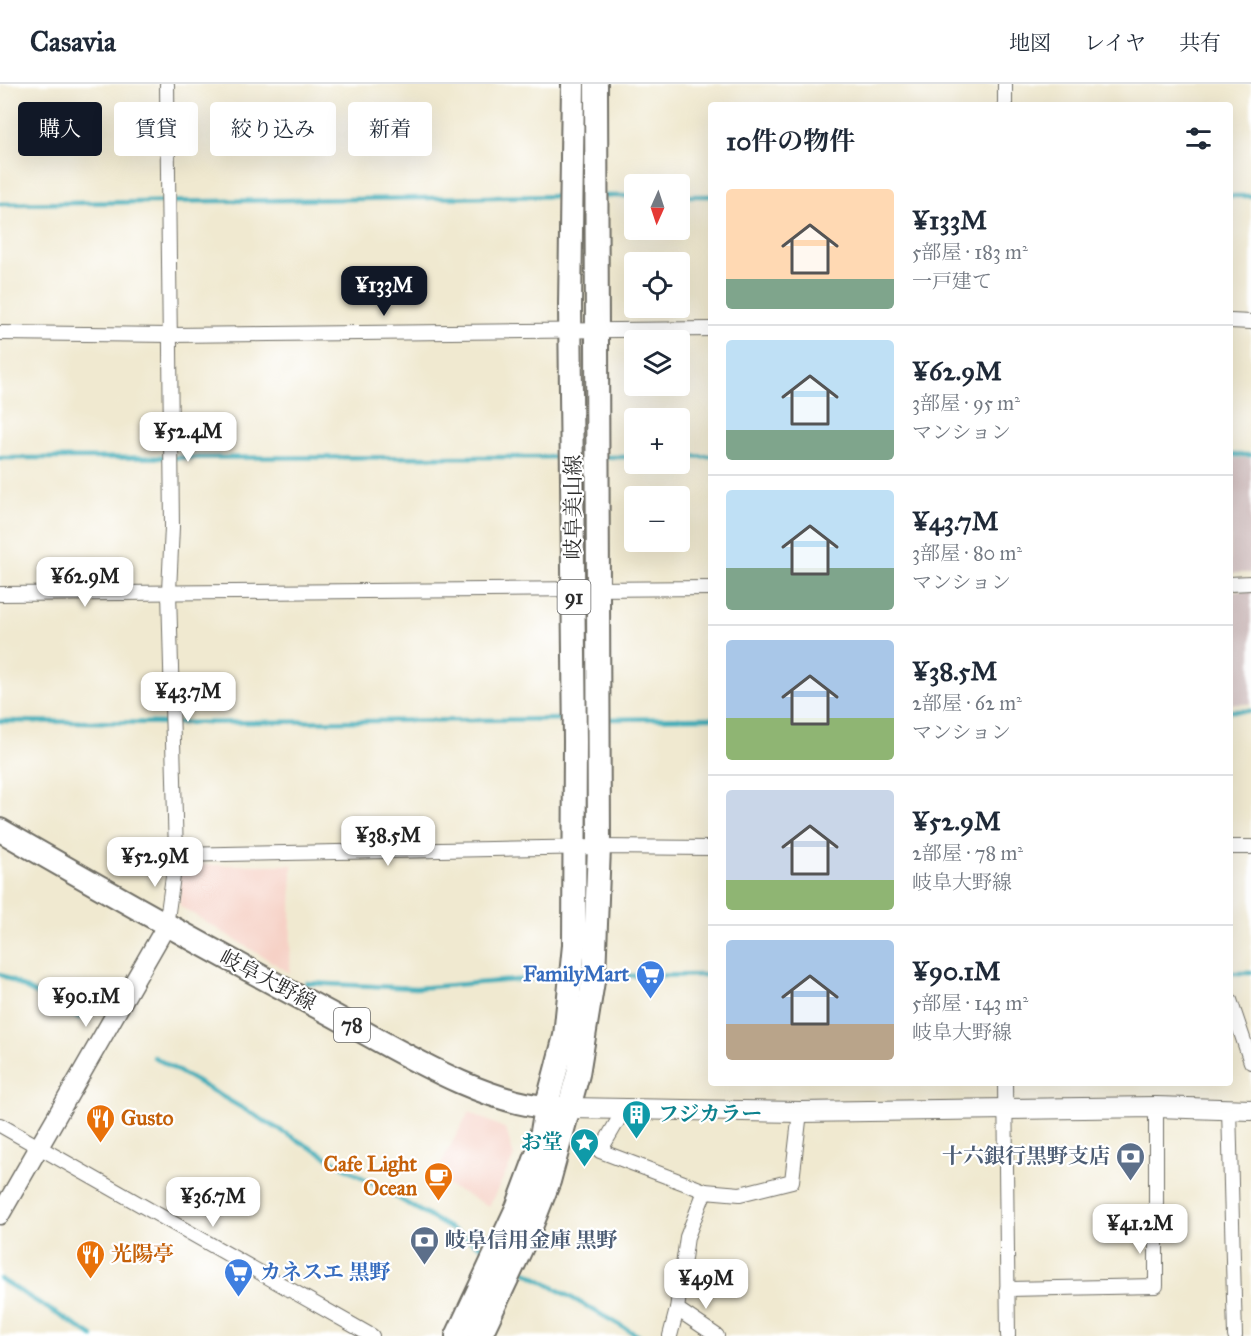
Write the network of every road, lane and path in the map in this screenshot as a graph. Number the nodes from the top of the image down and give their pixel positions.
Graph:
1 (167, 84) edge
2 (573, 84) edge
3 (596, 84) edge
4 (1005, 84) edge
5 (1005, 102) edge
6 (1233, 321) edge
7 (1251, 321) edge
8 (708, 329) edge
9 (571, 332) junction
10 (597, 332) junction
11 (0, 333) edge
12 (171, 334) junction
13 (1251, 583) edge
14 (1233, 584) edge
15 (708, 588) edge
16 (574, 590) junction
17 (597, 590) junction
18 (169, 591) junction
19 (0, 594) edge
20 (0, 830) edge
21 (574, 847) junction
22 (599, 847) junction
23 (1233, 847) edge
24 (1251, 847) edge
25 (708, 848) edge
26 (176, 855) junction
27 (166, 926) junction
28 (1233, 1015) edge
29 (1236, 1030) edge
30 (1251, 1062) edge
31 (1005, 1086) edge
32 (1156, 1107) junction
33 (546, 1108) junction
34 (569, 1108) junction
35 (1005, 1108) junction
36 (1229, 1108) junction
37 (624, 1110) junction
38 (1251, 1110) edge
39 (800, 1112) junction
40 (0, 1125) edge
41 (38, 1147) junction
42 (705, 1191) junction
43 (0, 1215) edge
44 (1007, 1289) junction
45 (677, 1309) junction
46 (372, 1336) edge
47 (457, 1336) edge
48 (480, 1336) edge
49 (670, 1336) edge
50 (717, 1336) edge
51 (1008, 1336) edge
52 (1235, 1336) edge

1 - 12 street
2 - 9 main road, 岐阜美山線 / 91
3 - 10 main road, 岐阜美山線 / 91
4 - 5 street
6 - 7 street
8 - 10 street
9 - 10 street
9 - 12 street
9 - 16 main road, 岐阜美山線 / 91
10 - 17 main road, 岐阜美山線 / 91
11 - 12 street
12 - 18 street
13 - 14 street
15 - 17 street
16 - 17 street
16 - 18 street
16 - 21 main road, 岐阜美山線 / 91
17 - 22 main road, 岐阜美山線 / 91
18 - 19 street
18 - 26 street
20 - 27 main road, 岐阜大野線 / 78
21 - 22 street
21 - 26 street
21 - 33 main road, 岐阜美山線 / 91
22 - 25 street
22 - 34 main road, 岐阜美山線 / 91
23 - 24 street
26 - 27 street
27 - 33 main road, 岐阜大野線 / 78
27 - 41 street
28 - 29 street
29 - 30 street
31 - 35 street
32 - 35 main road
32 - 36 main road
32 - 44 street
33 - 34 main road, 岐阜大野線 / 78
33 - 47 main road
34 - 37 main road
34 - 48 main road
35 - 39 main road
35 - 44 street
36 - 38 main road
36 - 52 street
37 - 39 main road
37 - 42 street
39 - 42 street
40 - 41 street
41 - 43 street
41 - 46 street
42 - 45 street
44 - 51 street
45 - 49 street
45 - 50 street

